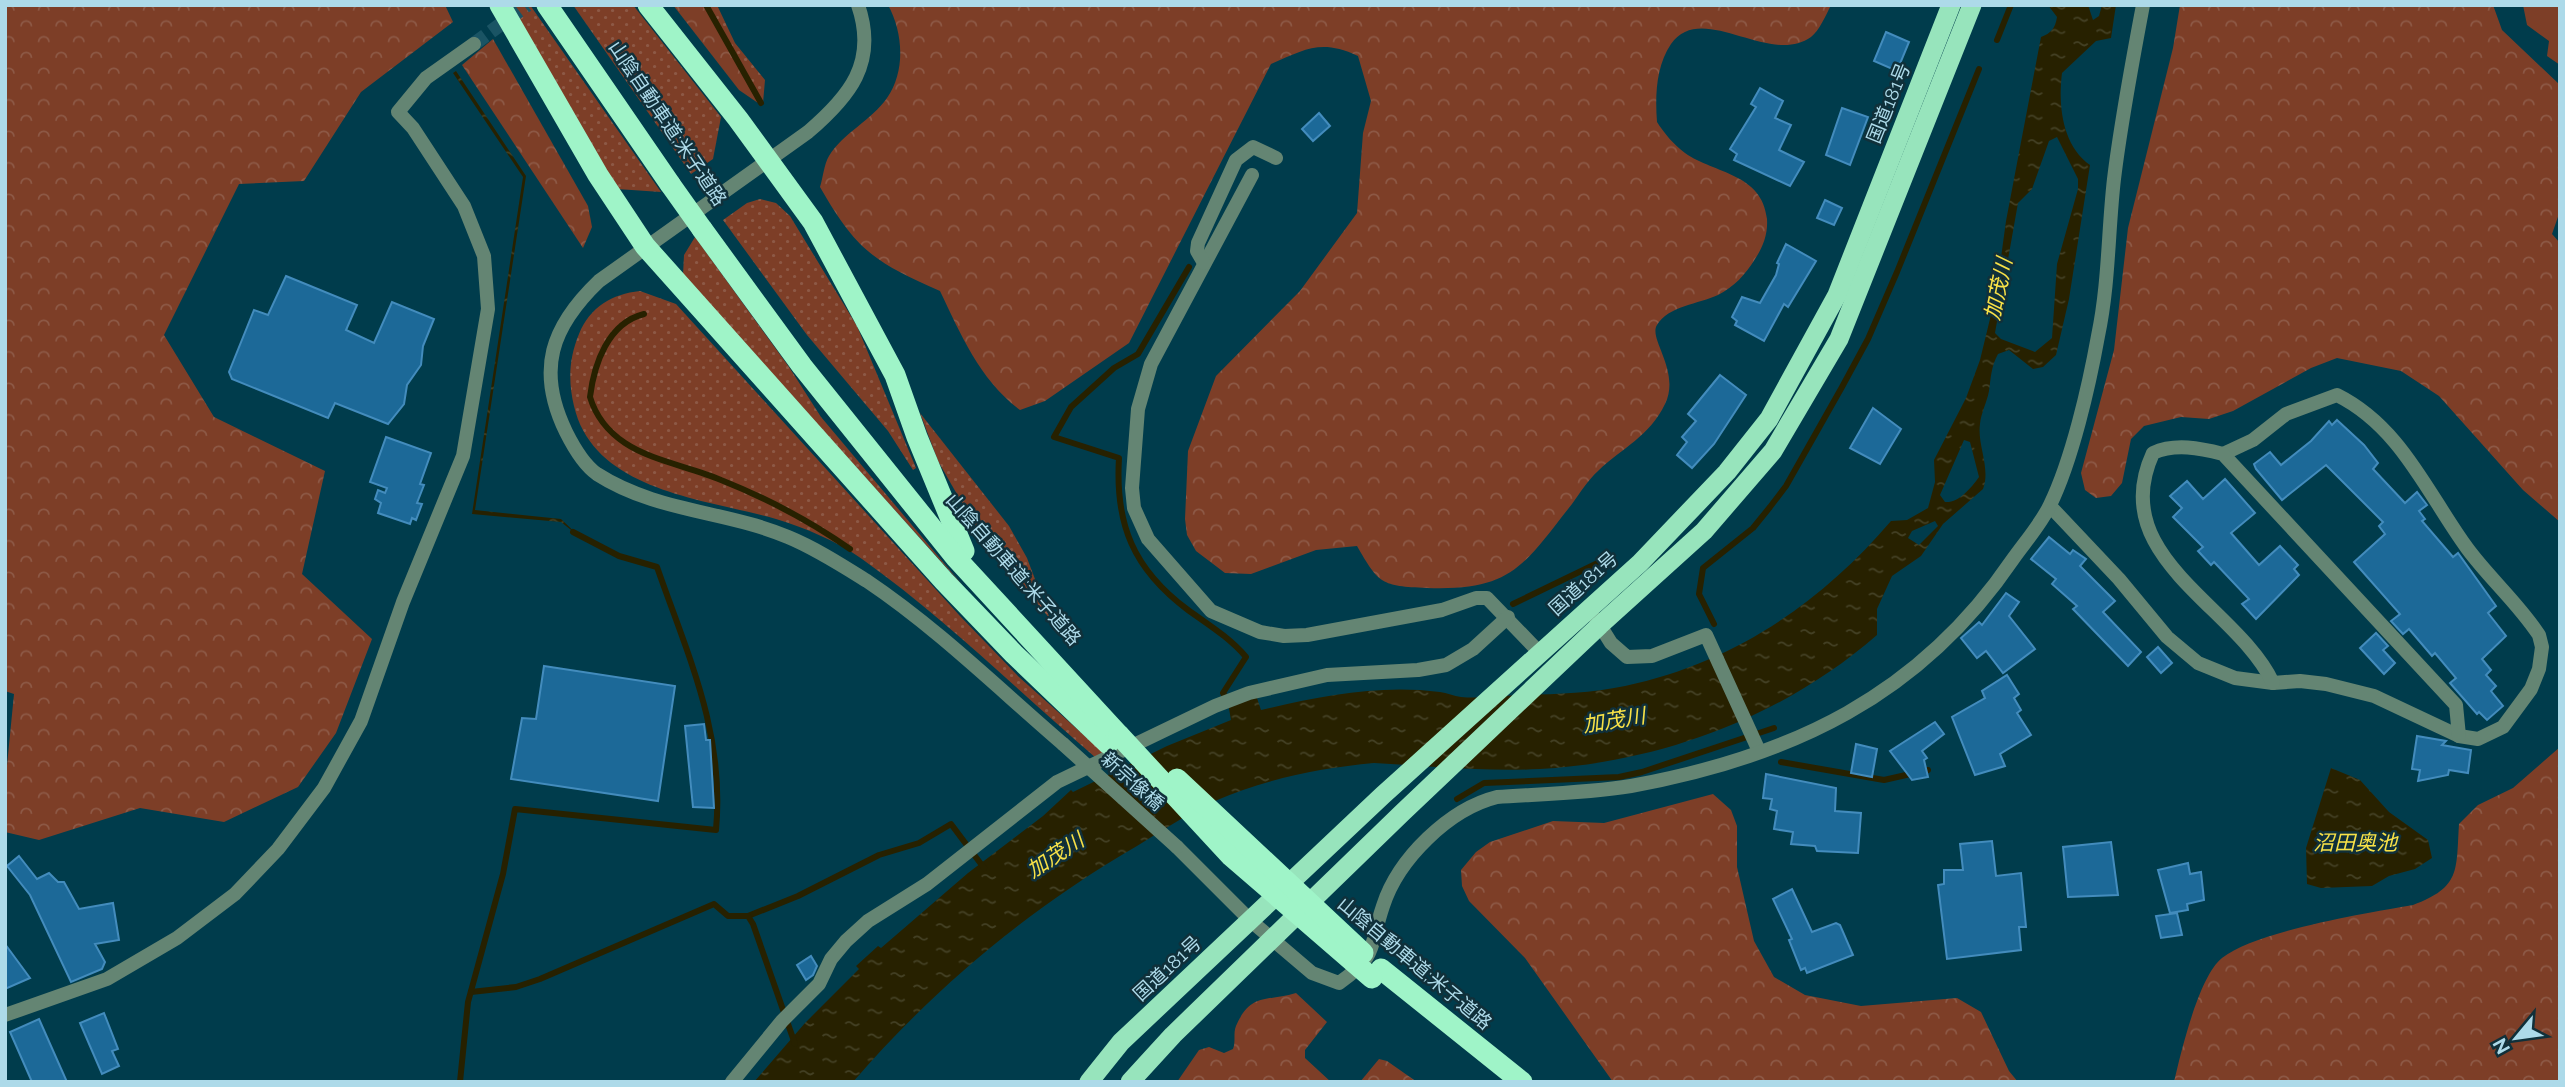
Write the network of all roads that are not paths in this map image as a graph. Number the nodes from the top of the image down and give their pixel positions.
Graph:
1 (500, 5) edge
2 (547, 5) edge
3 (560, 5) edge
4 (648, 5) edge
5 (858, 5) edge
6 (1951, 5) edge
7 (1972, 5) edge
8 (2143, 5) edge
9 (474, 44) tunnel mouth
10 (1276, 158) dead end
11 (766, 159) junction
12 (1252, 175) dead end
13 (675, 181) junction
14 (706, 227) junction
15 (645, 246) junction
16 (1205, 264) junction
17 (2223, 454) junction
18 (2050, 506) junction
19 (964, 551) junction
20 (1508, 617) junction
21 (1594, 617) junction
22 (1536, 656) junction
23 (2273, 684) junction
24 (1117, 736) junction
25 (2459, 736) junction
26 (1756, 745) junction
27 (1251, 921) junction
28 (1273, 941) junction
29 (1377, 974) junction
30 (5, 1015) edge
31 (732, 1082) edge
32 (1089, 1082) edge
33 (1130, 1082) edge
34 (1501, 1082) edge
35 (1522, 1082) edge

1 - 15 highway
2 - 13 highway, 山陰自動車道;米子道路
3 - 13 highway, 山陰自動車道;米子道路
4 - 11 highway
5 - 11 street, 新宗像橋
6 - 21 highway, 国道181号
7 - 21 highway, 国道181号
8 - 18 street
9 - 30 street
10 - 16 street
11 - 15 street, 新宗像橋
11 - 19 highway
12 - 16 street
13 - 14 highway, 山陰自動車道;米子道路, bridge
14 - 19 highway, 山陰自動車道;米子道路
14 - 24 highway, 山陰自動車道;米子道路
15 - 24 highway
15 - 27 street, 新宗像橋, bridge
16 - 20 street
17 - 23 street
17 - 25 street
17 - 25 street
18 - 23 street
18 - 26 street
19 - 24 highway, 山陰自動車道;米子道路
20 - 22 street
20 - 31 street
21 - 22 highway, 国道181号
21 - 26 street
21 - 28 highway, 国道181号
22 - 27 highway, 国道181号
23 - 25 street
24 - 29 highway, 山陰自動車道;米子道路, bridge
24 - 29 highway, 山陰自動車道;米子道路, bridge
26 - 28 street, 新宗像橋
27 - 28 street, 新宗像橋
27 - 32 highway, 国道181号
28 - 33 highway, 国道181号
29 - 34 highway, 山陰自動車道;米子道路
29 - 35 highway, 山陰自動車道;米子道路

